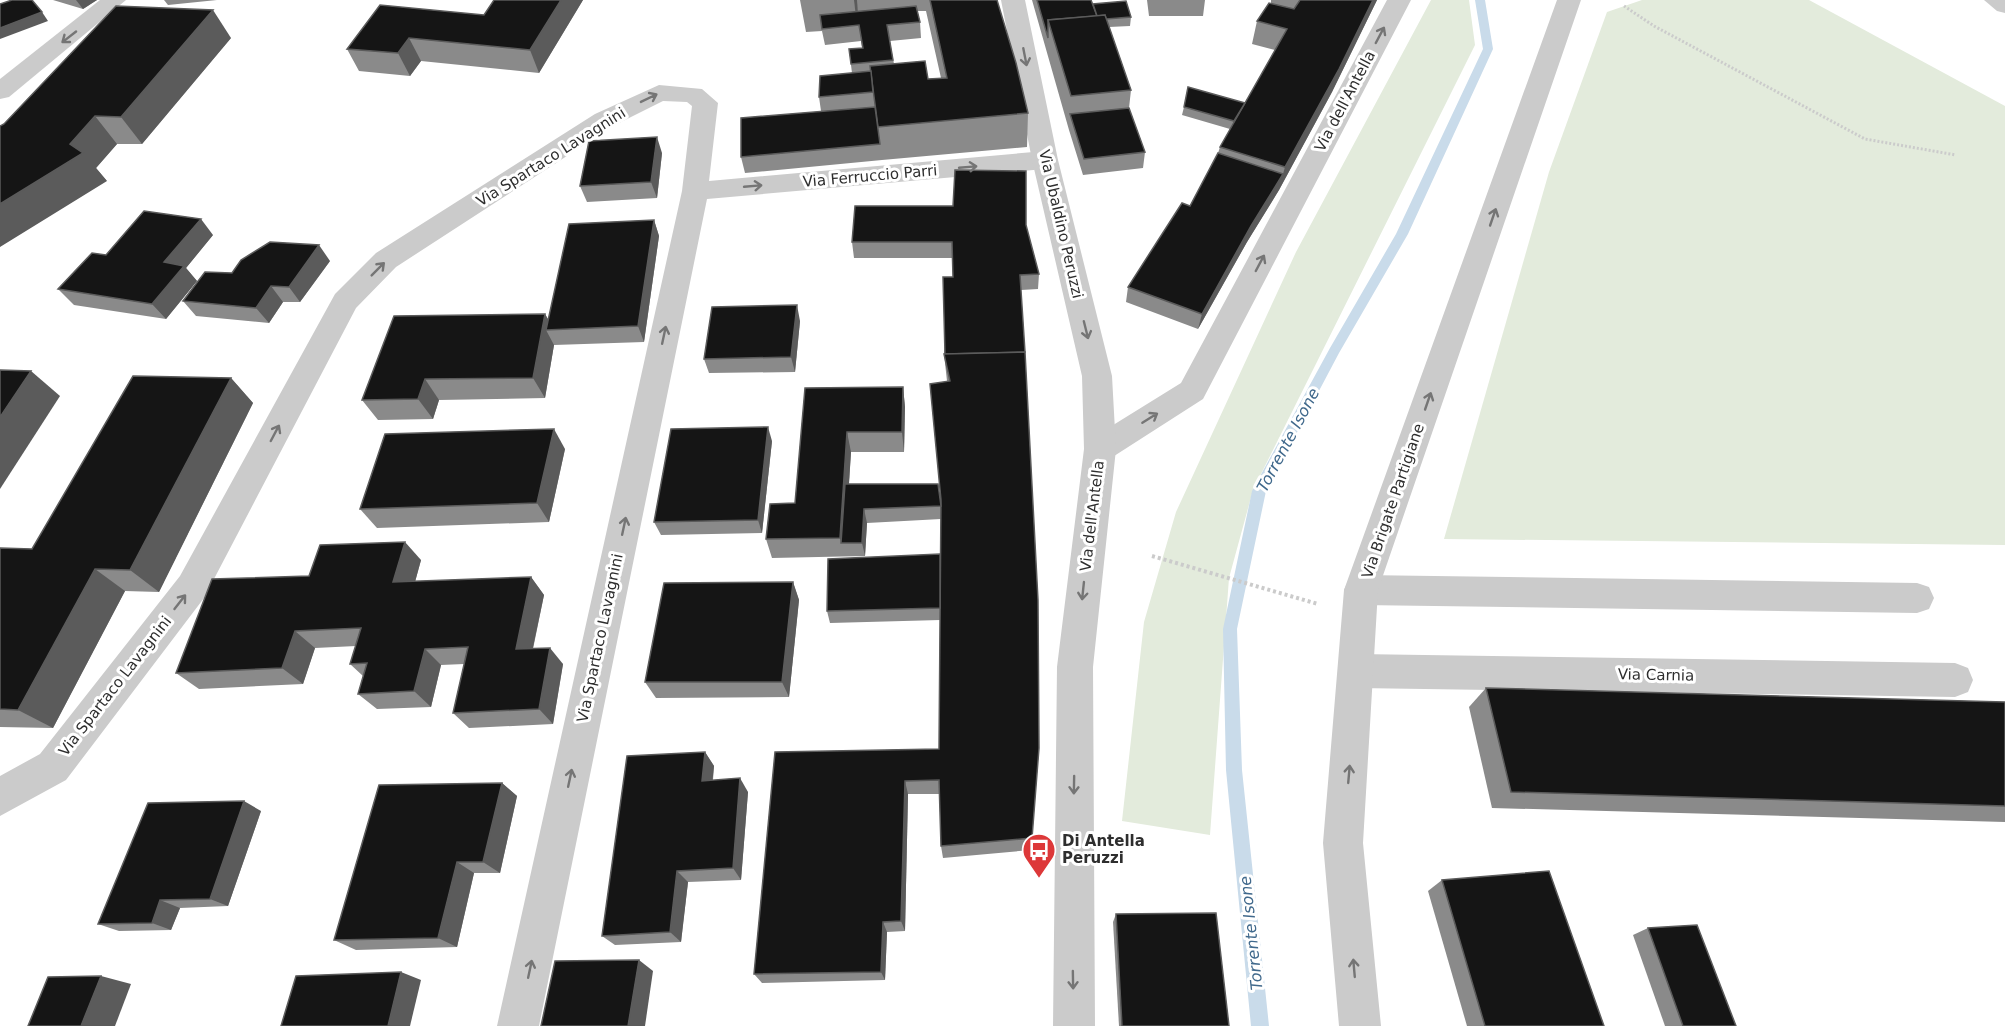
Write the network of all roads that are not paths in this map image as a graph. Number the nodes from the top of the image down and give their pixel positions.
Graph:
1 (114, 0) edge
2 (1013, 0) edge
3 (1399, 0) edge
4 (1569, 0) edge
5 (1996, 0) edge
6 (2005, 6) edge
7 (0, 91) edge
8 (1045, 160) junction
9 (695, 191) junction
10 (1100, 449) junction
11 (1361, 590) junction
12 (1917, 598) dead end
13 (1357, 671) junction
14 (1955, 680) dead end
15 (0, 797) edge
16 (518, 1026) edge
17 (1074, 1026) edge
18 (1360, 1026) edge

1 -> 7 street
2 -> 8 street, Via Ubaldino Peruzzi
10 -> 3 street, Via dell'Antella
11 -> 4 street, Via Brigate Partigiane
5 - 6 street
9 -> 8 street, Via Ferruccio Parri
8 -> 10 street, Via Ubaldino Peruzzi
15 -> 9 street, Via Spartaco Lavagnini
16 -> 9 street, Via Spartaco Lavagnini
10 -> 17 street, Via dell'Antella
11 - 12 street
11 - 13 street, Via Brigate Partigiane
13 - 14 street, Via Carnia
18 -> 13 street, Via Brigate Partigiane

